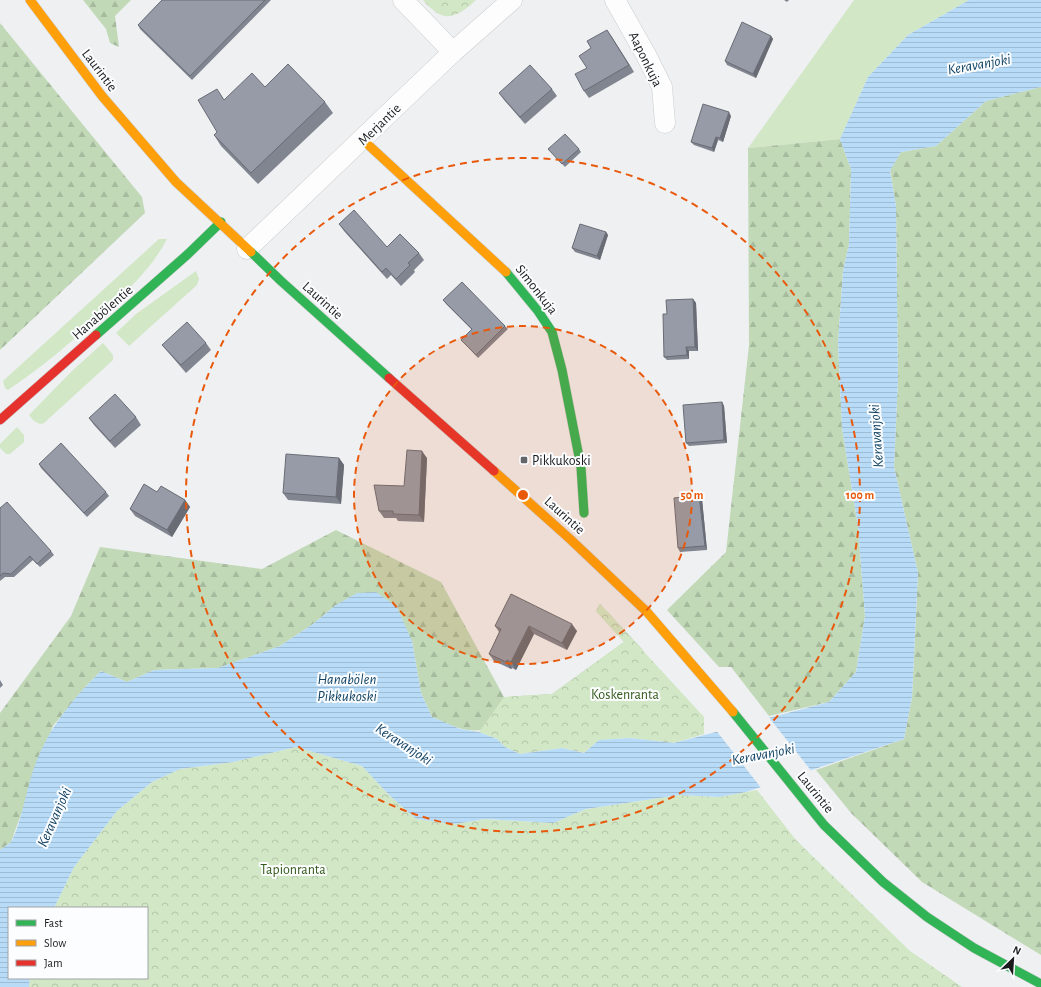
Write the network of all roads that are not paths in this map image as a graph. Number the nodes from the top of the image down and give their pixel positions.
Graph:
1 (30, 0) edge
2 (403, 0) edge
3 (512, 0) edge
4 (615, 0) edge
5 (453, 52) junction
6 (665, 122) dead end
7 (363, 140) junction
8 (220, 222) junction
9 (247, 249) junction
10 (0, 420) edge
11 (584, 513) dead end
12 (1041, 984) edge

1 - 8 street, Laurintie
2 - 5 street
3 - 5 street, Merjantie
4 - 6 street, Aaponkuja
5 - 7 street, Merjantie
7 - 9 street, Merjantie
7 - 11 street, Simonkuja
8 - 9 street, Laurintie
8 - 10 street, Hanabölentie
9 - 12 street, Laurintie

